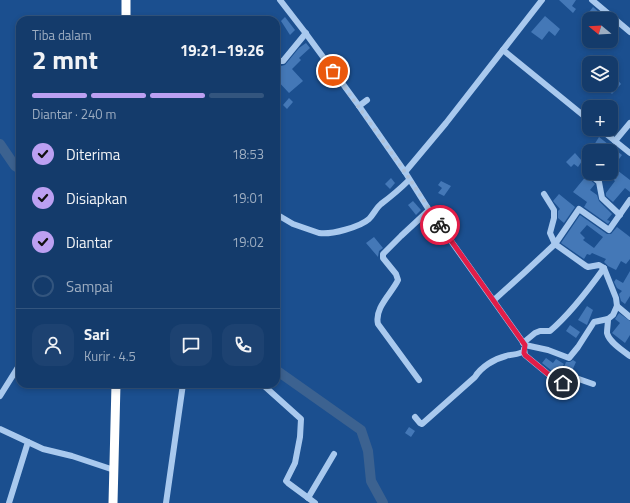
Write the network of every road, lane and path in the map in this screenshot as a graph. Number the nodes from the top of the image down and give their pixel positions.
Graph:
1 (126, 0) edge
2 (280, 0) edge
3 (542, 0) edge
4 (592, 0) edge
5 (126, 16) edge
6 (630, 32) edge
7 (306, 33) junction
8 (503, 50) junction
9 (280, 61) edge
10 (367, 100) dead end
11 (359, 106) junction
12 (582, 114) edge
13 (630, 123) edge
14 (609, 136) edge
15 (615, 141) junction
16 (630, 153) edge
17 (405, 172) junction
18 (409, 180) junction
19 (597, 180) edge
20 (544, 194) dead end
21 (630, 200) edge
22 (429, 210) junction
23 (620, 215) junction
24 (280, 216) edge
25 (554, 244) junction
26 (604, 268) junction
27 (494, 300) junction
28 (617, 306) junction
29 (630, 317) edge
30 (608, 319) junction
31 (524, 346) junction
32 (630, 356) edge
33 (16, 370) edge
34 (419, 380) dead end
35 (594, 384) dead end
36 (116, 388) edge
37 (182, 388) edge
38 (266, 388) edge
39 (0, 396) edge
40 (415, 417) dead end
41 (0, 429) edge
42 (28, 442) junction
43 (334, 454) dead end
44 (114, 470) junction
45 (308, 498) junction
46 (10, 503) edge
47 (113, 503) edge
48 (166, 503) edge
49 (315, 503) edge

1 - 5 highway
2 - 7 street
3 - 8 street
4 - 6 street
7 - 9 street
7 - 11 street
8 - 12 street
8 - 17 street
10 - 11 street
11 - 17 street
13 - 15 street
14 - 15 street
15 - 16 street
17 - 18 street
18 - 22 street
18 - 24 street
19 - 23 street
20 - 25 street
21 - 23 street
22 - 27 street
22 - 34 street
23 - 25 street
25 - 26 street
25 - 27 street
26 - 28 street
26 - 31 street
27 - 31 street
28 - 29 street
28 - 30 street
30 - 31 street
30 - 32 street
31 - 35 street
31 - 40 street
33 - 39 street
36 - 44 highway
37 - 48 street
38 - 45 street
41 - 42 street
42 - 44 street
42 - 46 street
43 - 45 street
44 - 47 highway
45 - 49 street

